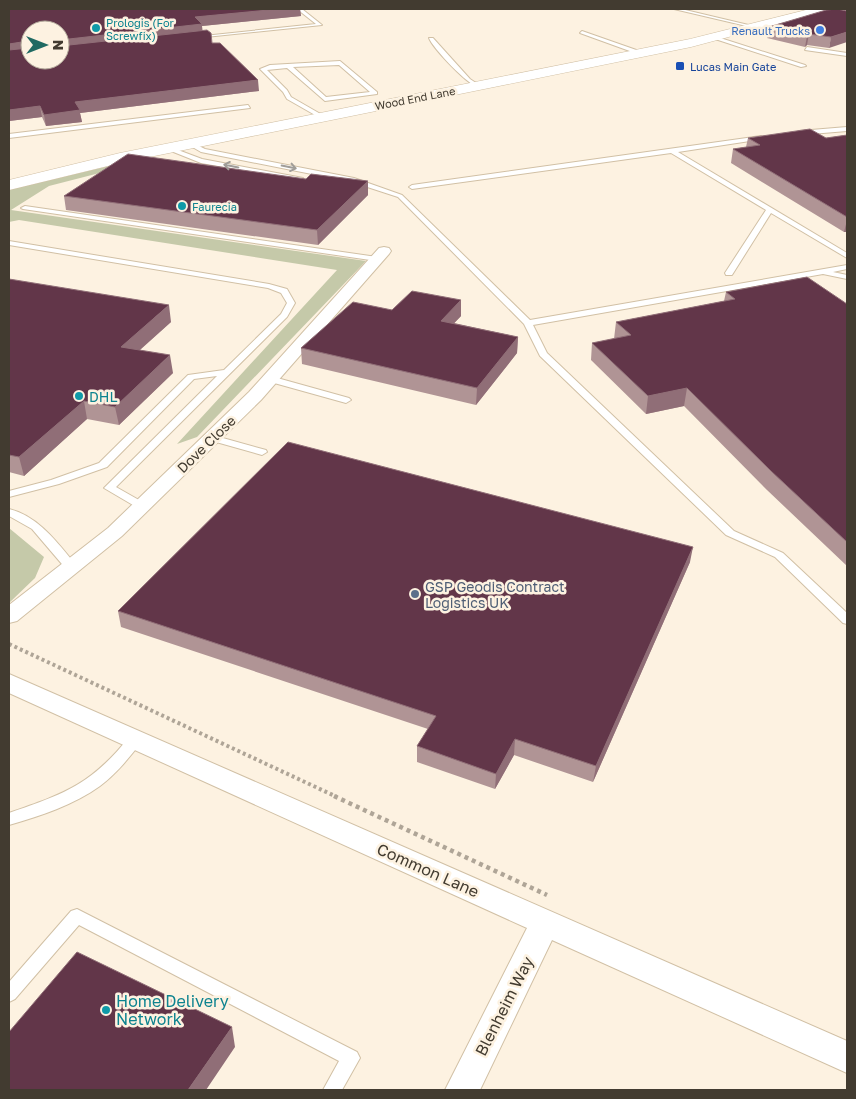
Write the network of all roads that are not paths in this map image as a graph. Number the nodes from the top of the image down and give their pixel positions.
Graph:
1 (299, 9) edge
2 (676, 9) edge
3 (824, 9) edge
4 (711, 10) dead end
5 (698, 14) junction
6 (755, 27) junction
7 (582, 32) dead end
8 (714, 38) junction
9 (185, 39) edge
10 (431, 39) dead end
11 (807, 49) edge
12 (640, 53) junction
13 (847, 55) edge
14 (288, 66) junction
15 (803, 66) dead end
16 (477, 86) junction
17 (248, 107) dead end
18 (322, 117) junction
19 (845, 130) edge
20 (787, 134) edge
21 (9, 136) edge
22 (768, 137) edge
23 (191, 144) junction
24 (172, 150) junction
25 (673, 151) junction
26 (261, 162) junction
27 (248, 169) junction
28 (9, 185) edge
29 (412, 187) dead end
30 (400, 196) junction
31 (26, 208) dead end
32 (770, 210) junction
33 (9, 243) edge
34 (380, 255) joint
35 (847, 256) edge
36 (847, 266) edge
37 (822, 272) junction
38 (729, 273) dead end
39 (847, 277) edge
40 (528, 323) junction
41 (226, 372) junction
42 (270, 379) junction
43 (346, 400) dead end
44 (212, 438) junction
45 (262, 452) dead end
46 (9, 494) edge
47 (142, 506) junction
48 (9, 512) edge
49 (71, 567) junction
50 (9, 616) edge
51 (847, 620) edge
52 (9, 683) edge
53 (135, 740) junction
54 (9, 819) edge
55 (549, 910) junction
56 (9, 994) edge
57 (847, 1057) edge
58 (332, 1090) edge
59 (462, 1090) edge

1 - 9 lane
2 - 5 lane
3 - 6 street, Wood End Lane
4 - 5 lane
5 - 6 lane
6 - 8 street, Wood End Lane
7 - 12 lane
8 - 12 street, Wood End Lane
8 - 15 lane
10 - 16 lane
11 - 13 lane
12 - 16 street, Wood End Lane
14 - 14 lane
14 - 18 lane
16 - 18 street, Wood End Lane
17 - 21 lane
18 - 23 street, Wood End Lane
19 - 20 lane
22 - 25 lane
23 - 24 street, Wood End Lane
23 - 26 lane
27 -> 24 lane
24 - 28 street, Wood End Lane
25 - 29 lane
25 - 32 lane
26 - 27 lane
26 -> 30 lane
27 - 30 lane
30 - 40 lane
31 - 34 lane
32 - 35 lane
32 - 38 lane
33 - 41 lane
34 - 42 street, Dove Close
36 - 37 lane
37 - 39 lane
37 - 40 lane
40 - 51 lane
41 - 46 lane
41 - 47 lane
42 - 43 lane
42 - 44 street, Dove Close
44 - 45 lane
44 - 47 street, Dove Close
47 - 49 street, Dove Close
48 - 49 lane
49 - 50 street, Dove Close
52 - 53 street, Common Lane
53 - 54 lane
53 - 55 street, Common Lane
55 - 57 street, Common Lane
55 - 59 street, Blenheim Way
56 - 58 lane

